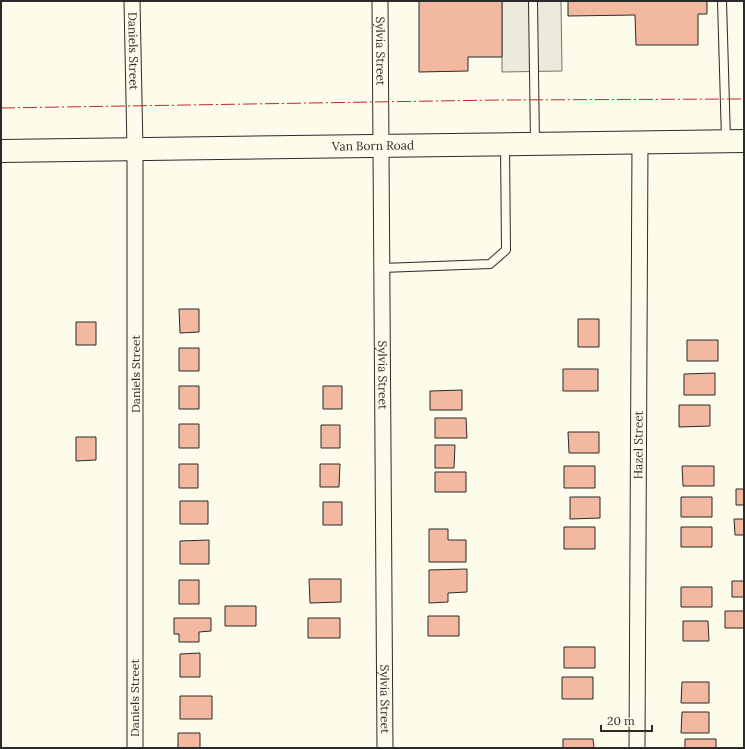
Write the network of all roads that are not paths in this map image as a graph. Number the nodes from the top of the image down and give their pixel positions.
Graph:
1 (132, 1) edge
2 (380, 1) edge
3 (533, 1) edge
4 (722, 1) edge
5 (735, 141) edge
6 (640, 142) junction
7 (535, 143) junction
8 (504, 144) junction
9 (382, 146) junction
10 (135, 149) junction
11 (1, 151) edge
12 (382, 268) junction
13 (135, 748) edge
14 (385, 748) edge
15 (637, 748) edge

1 - 10 street, Daniels Street
2 - 9 street, Sylvia Street
3 - 7 lane
4 - 5 lane
5 - 6 main road, Van Born Road
6 - 7 main road, Van Born Road
6 - 15 street, Hazel Street
7 - 8 main road, Van Born Road
8 - 9 main road, Van Born Road
8 - 12 lane
9 - 10 main road, Van Born Road
9 - 12 street, Sylvia Street
10 - 11 main road, Van Born Road
10 - 13 street, Daniels Street
12 - 14 street, Sylvia Street

